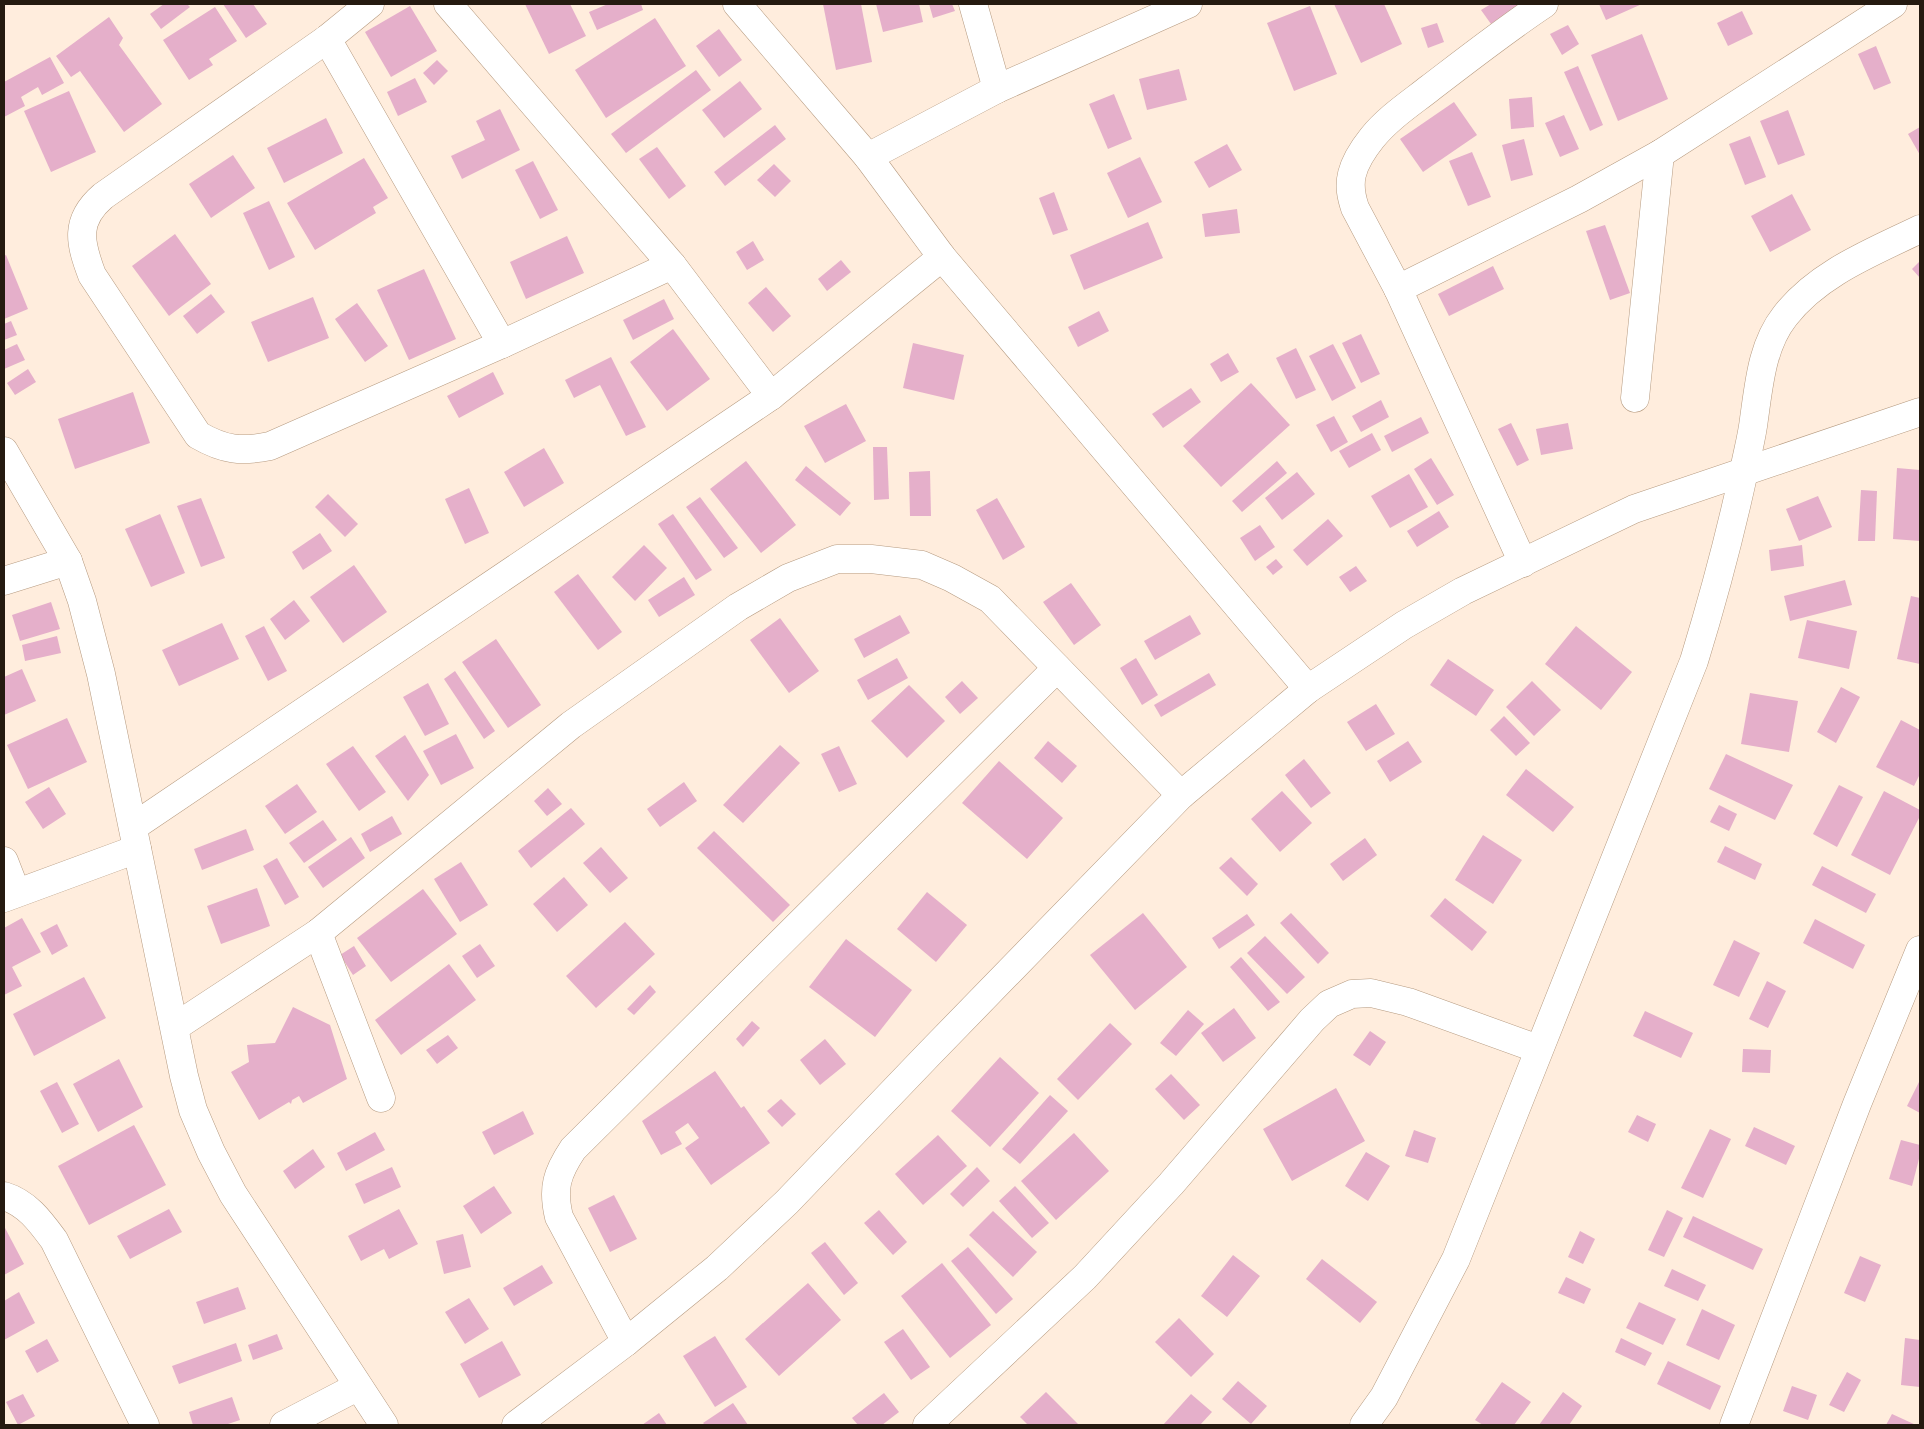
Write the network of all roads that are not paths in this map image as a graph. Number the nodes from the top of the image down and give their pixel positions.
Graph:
1 (370, 4) edge
2 (448, 4) edge
3 (737, 4) edge
4 (973, 4) edge
5 (1188, 4) edge
6 (1544, 4) edge
7 (1893, 4) edge
8 (327, 39) junction
9 (997, 89) junction
10 (1660, 154) junction
11 (868, 157) junction
12 (1920, 229) edge
13 (942, 257) junction
14 (672, 265) junction
15 (1398, 289) junction
16 (502, 344) junction
17 (771, 396) junction
18 (1635, 398) dead end
19 (1920, 412) edge
20 (4, 451) edge
21 (1744, 472) junction
22 (68, 561) junction
23 (1523, 563) junction
24 (4, 581) edge
25 (1057, 668) junction
26 (1308, 689) junction
27 (1181, 795) junction
28 (135, 838) junction
29 (4, 861) edge
30 (10, 895) edge
31 (318, 933) junction
32 (1920, 950) edge
33 (175, 1027) junction
34 (1538, 1049) junction
35 (381, 1098) dead end
36 (4, 1196) edge
37 (626, 1342) junction
38 (358, 1386) junction
39 (145, 1425) edge
40 (284, 1425) edge
41 (384, 1425) edge
42 (516, 1425) edge
43 (926, 1425) edge
44 (1364, 1425) edge
45 (1734, 1425) edge

1 - 8 street
2 - 14 street
3 - 11 street
4 - 9 street
5 - 9 street
6 - 15 street
7 - 10 street
8 - 16 street
8 - 16 street
9 - 11 street
10 - 15 street
10 - 18 street
11 - 13 street
12 - 21 street
13 - 17 street
13 - 26 street
14 - 16 street
14 - 17 street
15 - 23 street
17 - 28 street
19 - 21 street
20 - 22 street
21 - 23 street
21 - 34 street
22 - 24 street
22 - 28 street
23 - 26 street
25 - 27 street
25 - 31 street
25 - 37 street
26 - 27 street
27 - 37 street
28 - 30 street
28 - 33 street
29 - 30 street
31 - 33 street
31 - 35 street
32 - 45 street
33 - 38 street
34 - 43 street
34 - 44 street
36 - 39 street
37 - 42 street
38 - 40 street
38 - 41 street

